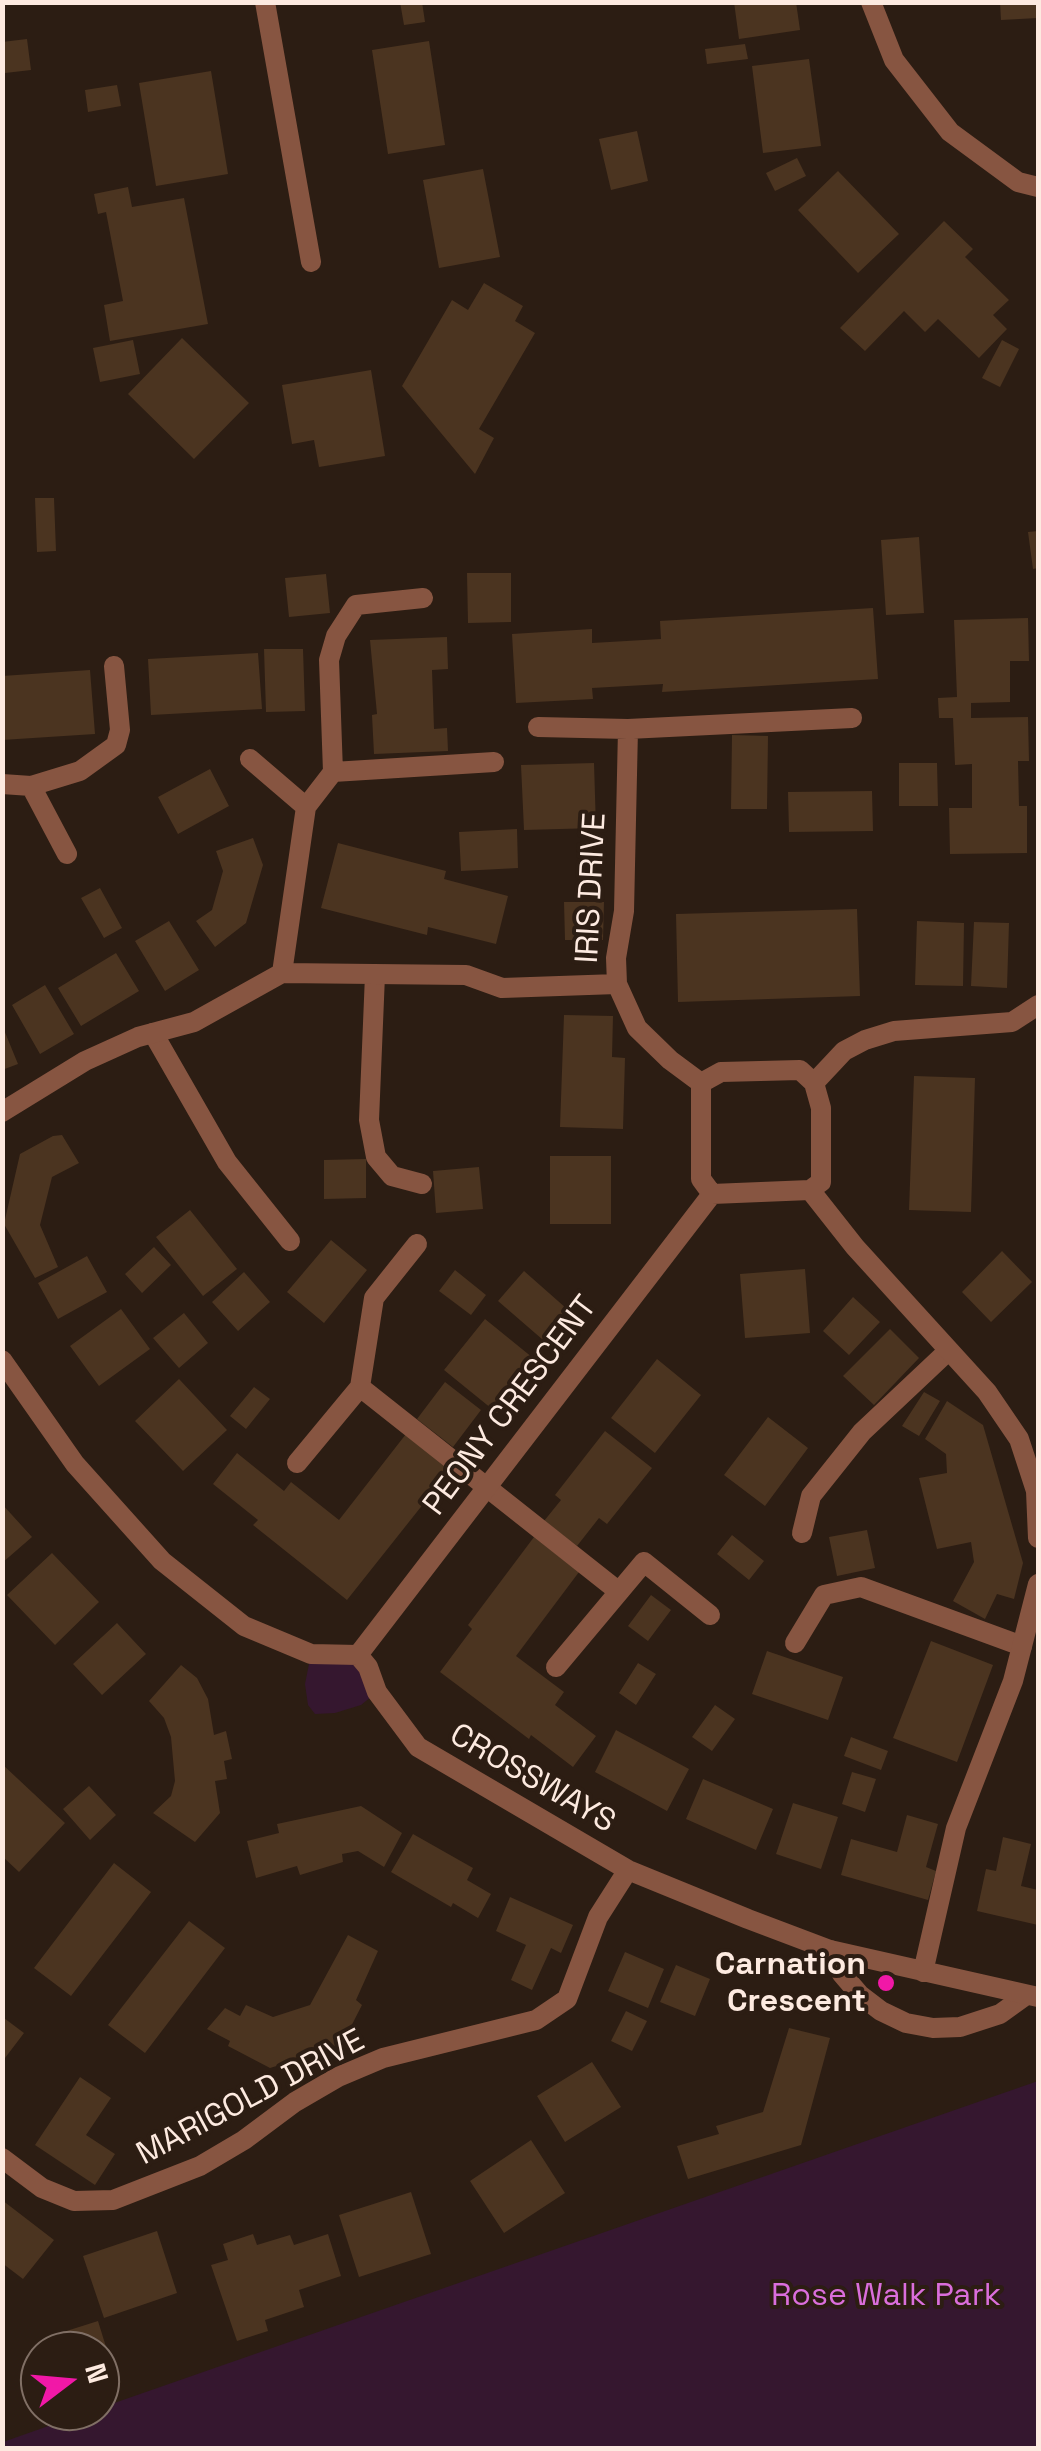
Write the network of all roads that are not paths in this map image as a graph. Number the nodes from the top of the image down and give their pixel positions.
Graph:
1 (265, 2) edge
2 (871, 2) edge
3 (1038, 187) edge
4 (312, 262) dead end
5 (423, 598) dead end
6 (114, 666) dead end
7 (852, 718) dead end
8 (538, 727) dead end
9 (628, 729) junction
10 (250, 759) dead end
11 (494, 762) dead end
12 (333, 772) junction
13 (2, 784) edge
14 (31, 786) junction
15 (306, 807) junction
16 (67, 854) dead end
17 (282, 973) junction
18 (374, 974) junction
19 (617, 984) junction
20 (1038, 1005) edge
21 (152, 1033) junction
22 (702, 1083) junction
23 (814, 1083) junction
24 (2, 1112) edge
25 (422, 1184) dead end
26 (810, 1190) junction
27 (712, 1194) junction
28 (290, 1240) dead end
29 (417, 1244) dead end
30 (948, 1351) junction
31 (2, 1360) edge
32 (360, 1387) junction
33 (297, 1463) dead end
34 (488, 1486) junction
35 (802, 1533) dead end
36 (1038, 1538) edge
37 (1038, 1584) edge
38 (618, 1591) junction
39 (710, 1614) dead end
40 (796, 1643) dead end
41 (1022, 1646) junction
42 (358, 1656) junction
43 (556, 1667) dead end
44 (628, 1870) junction
45 (830, 1950) junction
46 (923, 1972) junction
47 (1032, 1996) edge
48 (2, 2158) edge

1 - 4 street
2 - 3 street
5 - 12 street
6 - 14 street
7 - 9 street
8 - 9 street
9 - 19 street, IRIS DRIVE
10 - 15 street
11 - 12 street
12 - 15 street
13 - 14 street
14 - 16 street
15 - 17 street
17 - 18 street
17 - 21 street
18 - 19 street
18 - 25 street
19 - 22 street, IRIS DRIVE
20 - 23 street
21 - 24 street
21 - 28 street
22 - 23 street
22 - 27 street
23 - 26 street
26 - 27 street
26 - 30 street
27 - 34 street, PEONY CRESCENT
29 - 32 street
30 - 35 street
30 - 36 street
31 - 42 street
32 - 33 street
32 - 34 street
34 - 38 street
34 - 42 street, PEONY CRESCENT
37 - 41 street
38 - 39 street
38 - 43 street
40 - 41 street
41 - 46 street
42 - 44 street, CROSSWAYS
44 - 45 street, CROSSWAYS
44 - 48 street, MARIGOLD DRIVE
45 - 46 street, CROSSWAYS
45 - 47 street
46 - 47 street, CROSSWAYS

